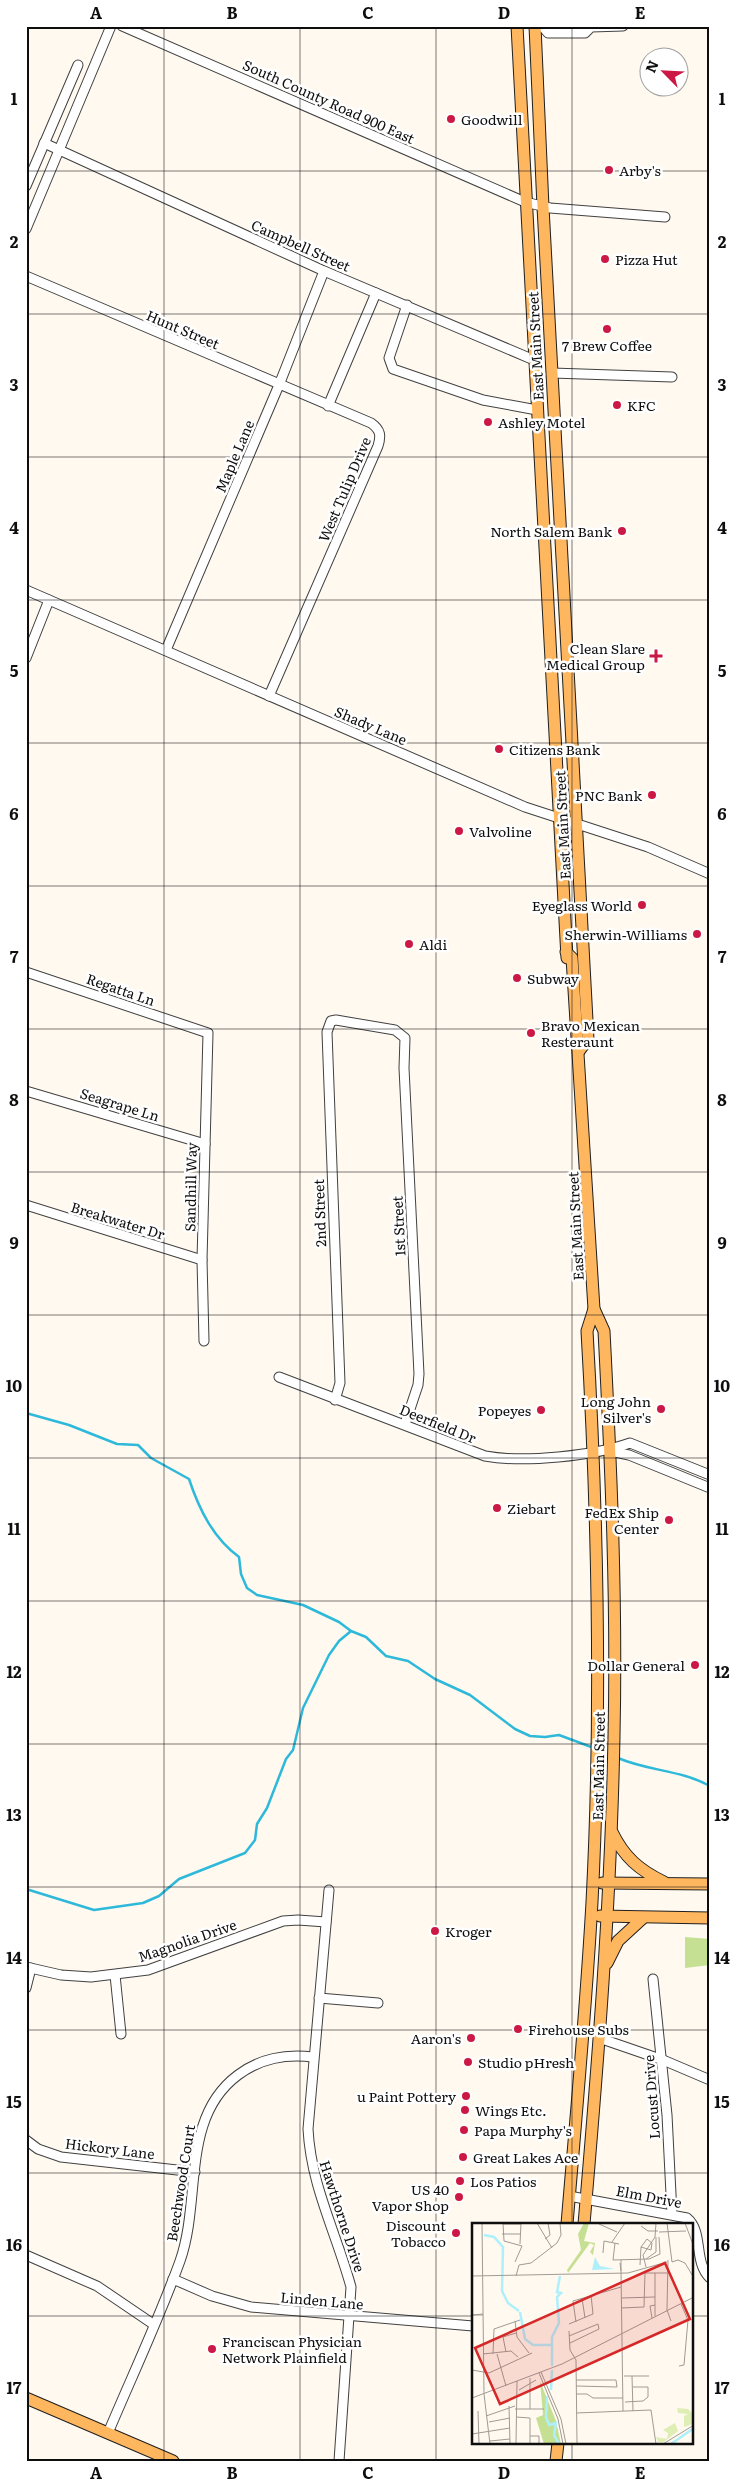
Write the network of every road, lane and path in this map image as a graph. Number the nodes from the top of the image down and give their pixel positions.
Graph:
1 (111, 26) edge
2 (122, 26) edge
3 (517, 26) edge
4 (536, 26) edge
5 (542, 26) edge
6 (623, 26) edge
7 (590, 27) edge
8 (78, 65) dead end
9 (44, 144) junction
10 (59, 151) junction
11 (26, 186) edge
12 (525, 202) junction
13 (543, 207) junction
14 (665, 217) dead end
15 (26, 228) edge
16 (324, 271) junction
17 (26, 276) edge
18 (376, 293) junction
19 (407, 305) junction
20 (534, 360) junction
21 (552, 373) junction
22 (672, 377) dead end
23 (279, 385) junction
24 (328, 406) junction
25 (537, 410) junction
26 (26, 590) edge
27 (49, 600) junction
28 (166, 650) junction
29 (26, 658) edge
30 (269, 696) junction
31 (559, 818) junction
32 (576, 822) junction
33 (710, 874) edge
34 (26, 972) edge
35 (328, 1026) joint
36 (208, 1033) joint
37 (579, 1051) junction
38 (26, 1090) edge
39 (205, 1144) junction
40 (26, 1206) edge
41 (202, 1260) junction
42 (594, 1309) junction
43 (204, 1341) dead end
44 (279, 1377) dead end
45 (335, 1400) junction
46 (405, 1424) junction
47 (601, 1452) junction
48 (710, 1475) edge
49 (710, 1488) edge
50 (612, 1832) junction
51 (592, 1883) junction
52 (668, 1883) junction
53 (609, 1884) junction
54 (710, 1884) edge
55 (329, 1890) dead end
56 (607, 1914) junction
57 (591, 1917) junction
58 (643, 1918) junction
59 (710, 1918) edge
60 (326, 1922) junction
61 (29, 1968) edge
62 (604, 1972) junction
63 (115, 1975) junction
64 (653, 1979) dead end
65 (26, 1988) edge
66 (319, 1998) junction
67 (378, 2003) dead end
68 (121, 2034) dead end
69 (599, 2038) junction
70 (313, 2057) junction
71 (663, 2060) junction
72 (710, 2080) edge
73 (26, 2140) edge
74 (195, 2172) junction
75 (569, 2196) junction
76 (586, 2199) junction
77 (672, 2214) junction
78 (567, 2223) edge
79 (584, 2223) edge
80 (692, 2223) edge
81 (694, 2232) edge
82 (26, 2255) edge
83 (710, 2278) edge
84 (173, 2279) junction
85 (350, 2317) junction
86 (153, 2324) junction
87 (472, 2326) edge
88 (26, 2398) edge
89 (108, 2433) junction
90 (558, 2444) edge
91 (173, 2461) edge
92 (339, 2461) edge
93 (556, 2461) edge

1 - 10 street
2 - 12 street, South County Road 900 East
3 - 12 main road, East Main Street
4 - 13 main road, East Main Street
5 - 7 street
6 - 7 street
8 - 9 street
9 - 10 street, Campbell Street
9 - 11 street
10 - 15 street
10 - 16 street, Campbell Street
12 - 13 street, South County Road 900 East
12 - 20 main road, East Main Street
13 - 14 street, South County Road 900 East
13 - 21 main road, East Main Street
16 - 18 street, Campbell Street
16 - 23 street, Maple Lane
17 - 23 street, Hunt Street
18 - 19 street, Campbell Street
18 - 24 street
19 - 20 street, Campbell Street
19 - 25 street
20 - 25 main road, East Main Street
21 - 22 street
21 - 32 main road, East Main Street
23 - 24 street, Hunt Street
23 - 28 street, Maple Lane
24 - 30 street, West Tulip Drive
25 - 31 main road, East Main Street
26 - 27 street, Shady Lane
27 - 28 street, Shady Lane
27 - 29 street
28 - 30 street, Shady Lane
30 - 31 street, Shady Lane
31 - 32 street, Shady Lane
31 - 37 main road, East Main Street
32 - 33 street, Shady Lane
32 - 37 main road, East Main Street
34 - 36 street, Regatta Ln
35 - 45 street, 2nd Street
35 - 46 street, 1st Street
36 - 39 street, Sandhill Way
37 - 42 main road, East Main Street
38 - 39 street, Seagrape Ln
39 - 41 street, Sandhill Way
40 - 41 street, Breakwater Dr
41 - 43 street, Sandhill Way
42 - 47 main road, East Main Street
42 - 47 main road, East Main Street
44 - 45 street, Deerfield Dr
45 - 46 street, Deerfield Dr
46 - 47 street, Deerfield Dr
47 - 48 street
47 - 49 street
47 - 50 main road, East Main Street
47 - 51 main road, East Main Street
50 - 52 main road
50 - 53 main road, East Main Street
51 - 53 main road
51 - 57 main road, East Main Street
52 - 53 main road
52 - 54 main road
53 - 56 main road, East Main Street
55 - 60 street, Hawthorne Drive
56 - 57 main road
56 - 58 main road
56 - 62 main road, East Main Street
57 - 75 main road, East Main Street
58 - 59 main road
58 - 62 main road
60 - 63 street, Magnolia Drive
60 - 66 street, Hawthorne Drive
61 - 63 street, Magnolia Drive
61 - 65 street
62 - 69 main road, East Main Street
63 - 68 street
64 - 71 street, Locust Drive
66 - 67 street
66 - 70 street, Hawthorne Drive
69 - 71 street
69 - 76 main road, East Main Street
70 - 74 street, Beechwood Court
70 - 85 street, Hawthorne Drive
71 - 72 street
71 - 77 street, Locust Drive
73 - 74 street, Hickory Lane
74 - 84 street, Beechwood Court
75 - 76 street, Elm Drive
75 - 78 main road, East Main Street
76 - 77 street, Elm Drive
76 - 79 main road, East Main Street
77 - 80 street, Elm Drive
81 - 83 street, Elm Drive
82 - 86 street
84 - 85 street, Linden Lane
84 - 86 street, Beechwood Court
85 - 87 street, Linden Lane
85 - 92 street, Hawthorne Drive
86 - 89 street, Beechwood Court
88 - 89 main road
89 - 91 main road
90 - 93 main road

